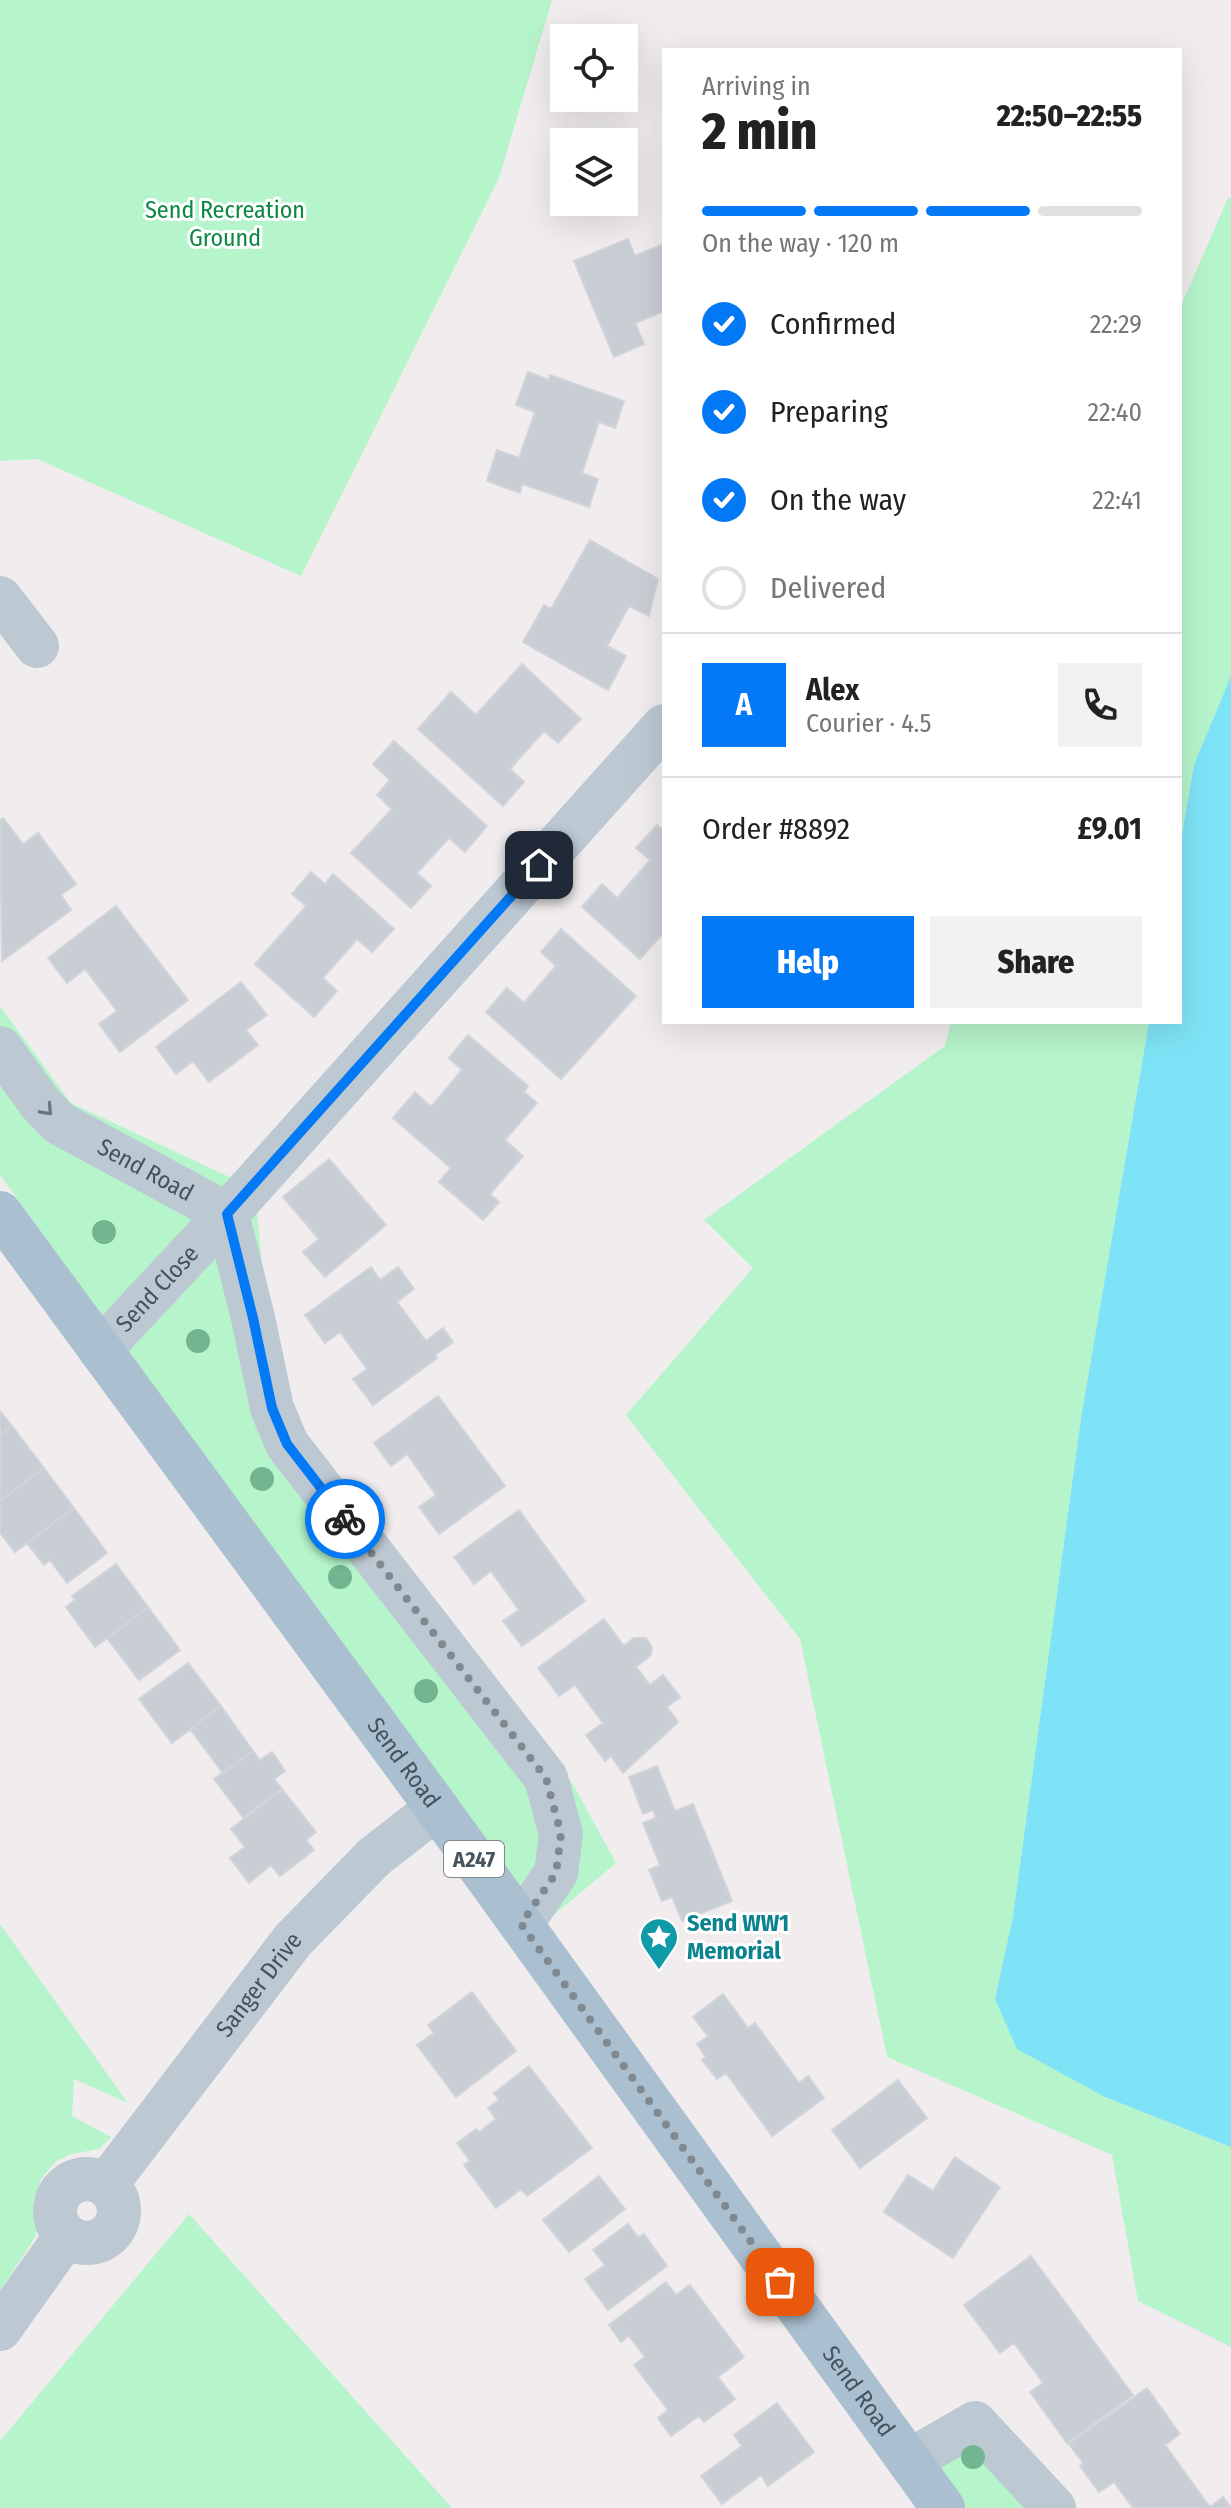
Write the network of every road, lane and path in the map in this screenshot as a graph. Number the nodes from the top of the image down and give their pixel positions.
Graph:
1 (0, 598) edge
2 (37, 646) dead end
3 (662, 728) edge
4 (0, 1048) edge
5 (0, 1213) edge
6 (227, 1214) junction
7 (100, 1350) junction
8 (437, 1808) junction
9 (521, 1924) junction
10 (0, 2329) edge
11 (909, 2461) junction
12 (943, 2508) edge
13 (1054, 2508) edge

1 - 2 street
3 - 6 street, Send Close
4 -> 6 street, Send Road
5 - 7 main road, Send Road / A247
6 - 7 street, Send Close
6 - 9 street
7 - 8 main road, Send Road / A247
8 - 9 main road, Send Road / A247
8 - 10 street, Sanger Drive
9 - 11 main road, Send Road / A247
11 - 12 main road, Send Road / A247
11 - 13 street

